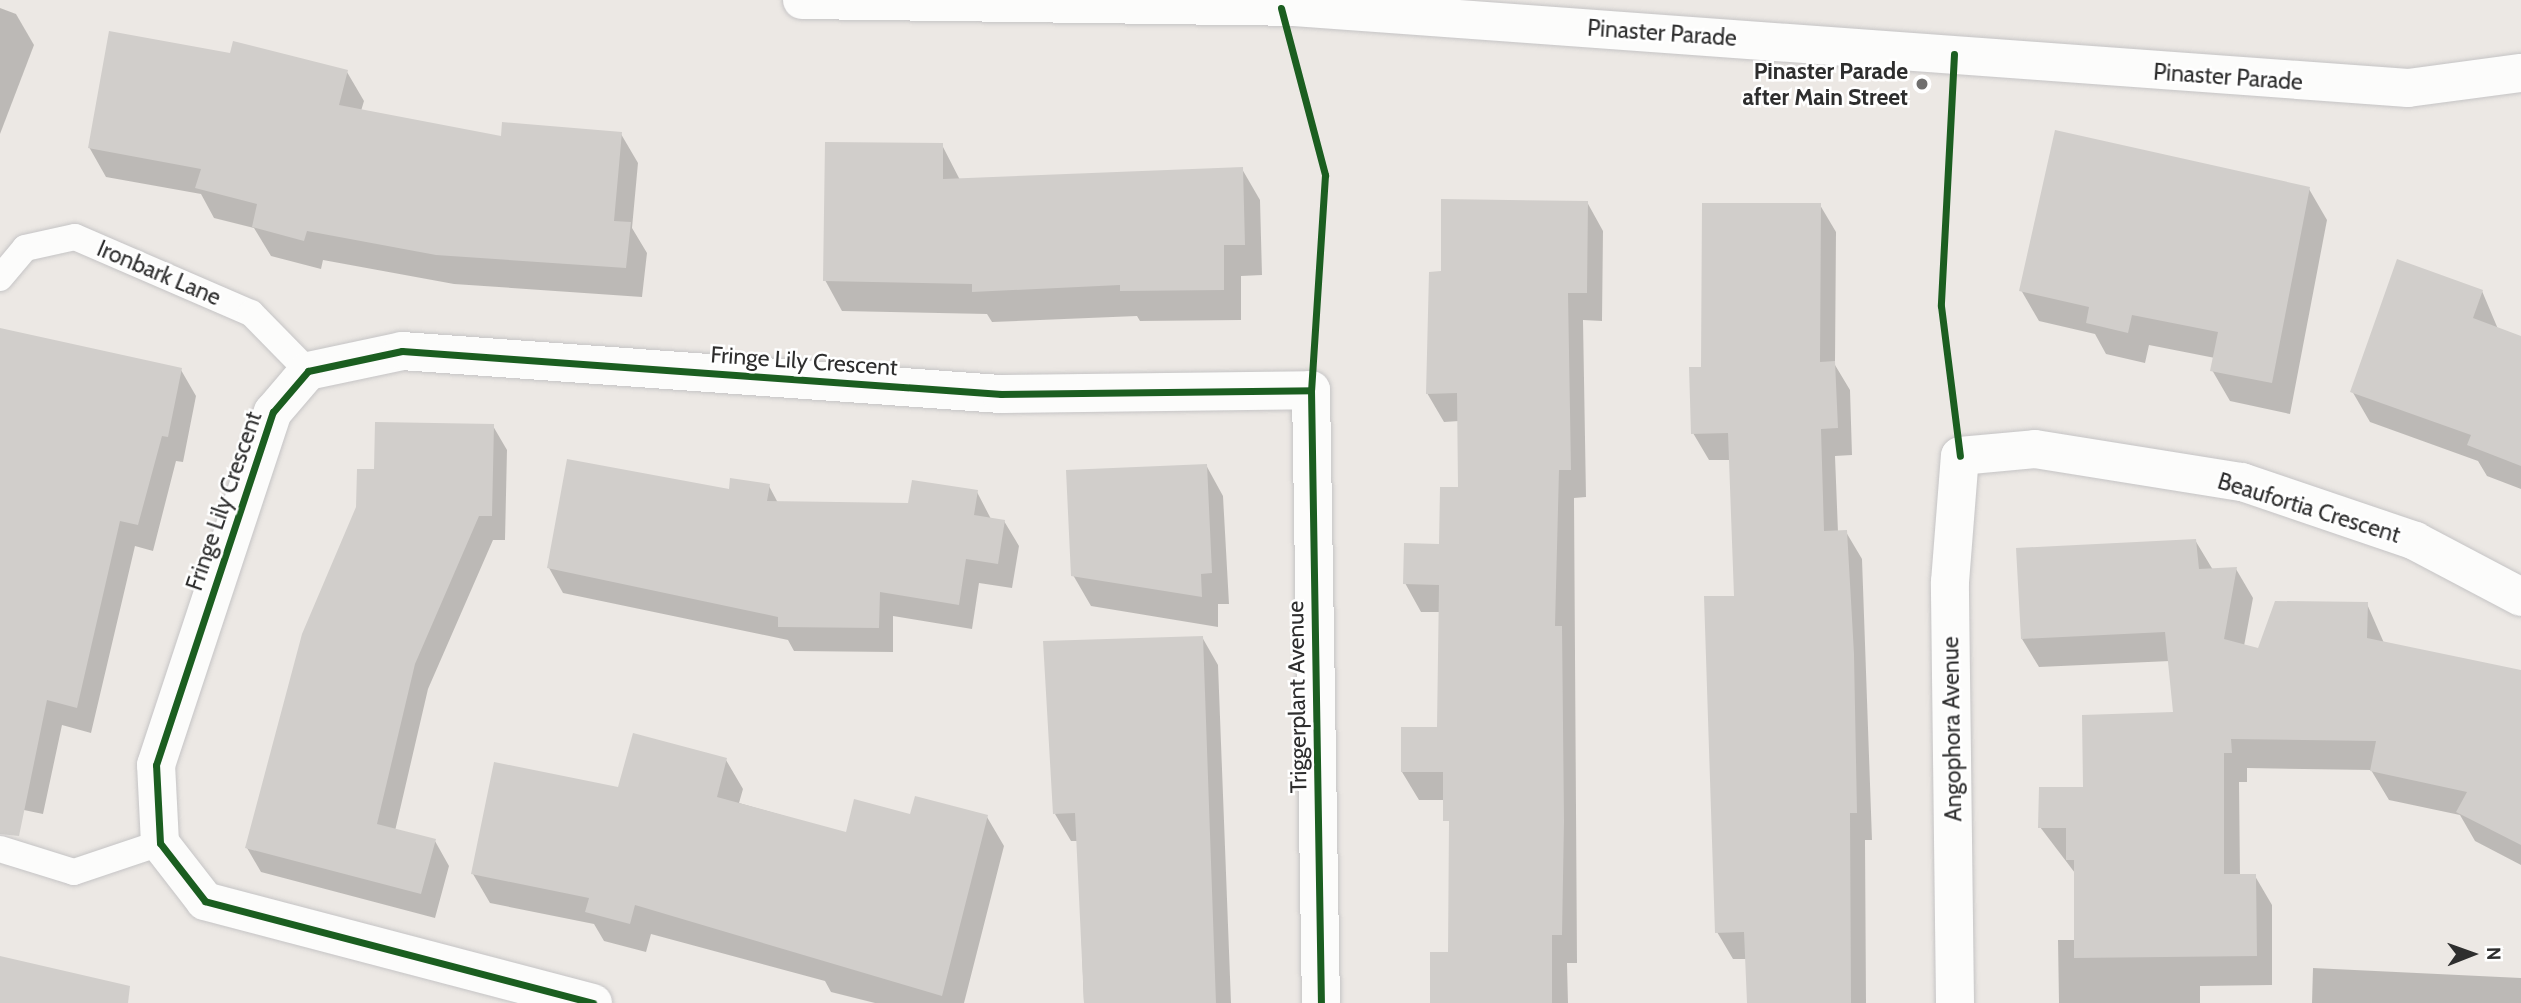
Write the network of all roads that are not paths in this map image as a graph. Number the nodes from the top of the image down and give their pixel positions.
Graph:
1 (802, 0) edge
2 (2521, 73) edge
3 (0, 278) edge
4 (308, 371) junction
5 (1311, 390) joint
6 (1960, 456) joint
7 (2521, 597) edge
8 (160, 843) junction
9 (0, 849) edge
10 (593, 1003) edge
11 (1321, 1003) edge
12 (1955, 1003) edge

1 - 2 street, Pinaster Parade
3 - 4 lane, Ironbark Lane
4 - 5 street, Fringe Lily Crescent
4 - 8 street, Fringe Lily Crescent
5 - 11 street, Triggerplant Avenue
6 - 7 street, Beaufortia Crescent
6 - 12 street, Angophora Avenue
8 - 9 lane
8 - 10 street

